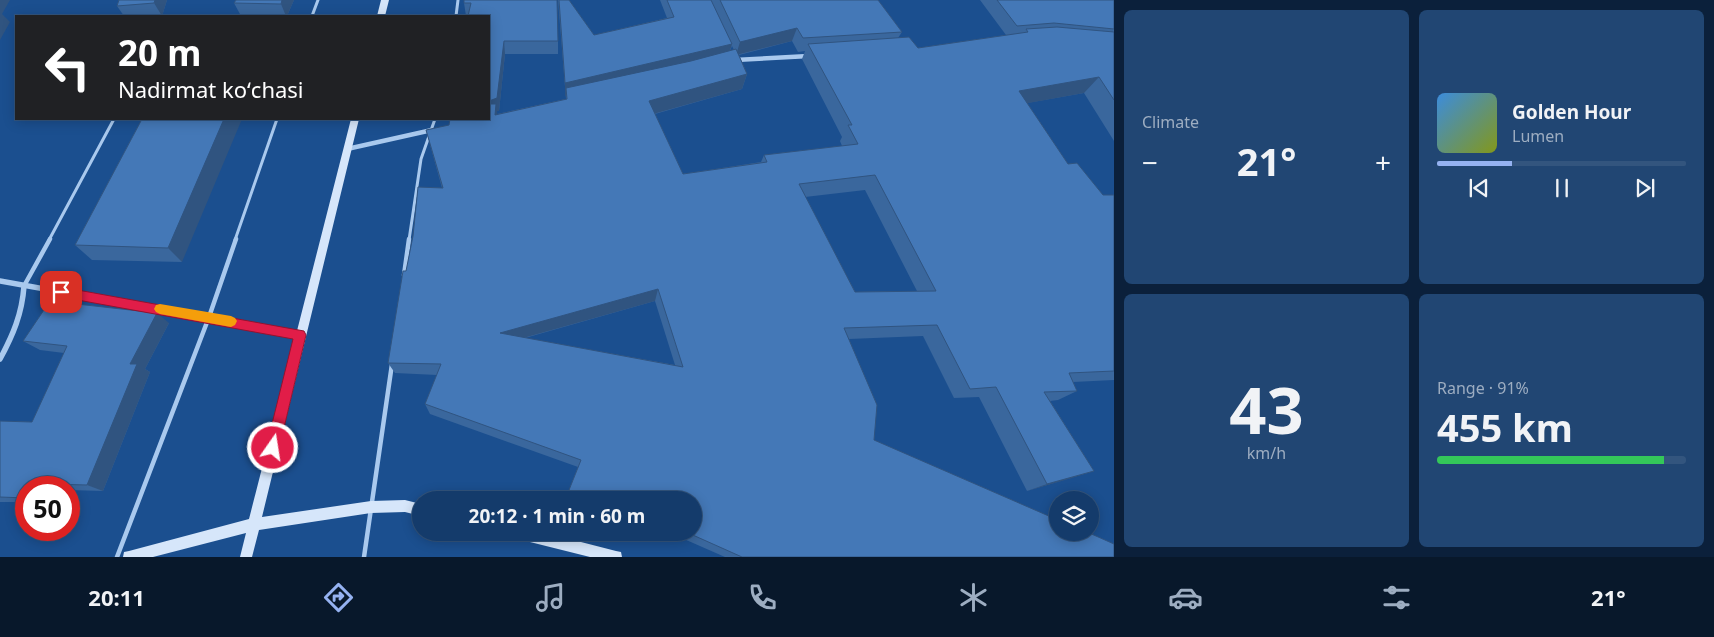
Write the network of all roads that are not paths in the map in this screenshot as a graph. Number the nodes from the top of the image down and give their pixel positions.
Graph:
1 (318, 0) edge
2 (385, 0) edge
3 (458, 0) edge
4 (312, 15) edge
5 (381, 15) edge
6 (456, 15) edge
7 (730, 52) edge
8 (818, 55) edge
9 (734, 60) junction
10 (724, 63) edge
11 (113, 120) edge
12 (277, 120) edge
13 (355, 120) edge
14 (435, 120) edge
15 (440, 128) edge
16 (432, 130) junction
17 (347, 149) junction
18 (0, 281) edge
19 (403, 285) edge
20 (24, 286) junction
21 (209, 317) junction
22 (300, 335) junction
23 (0, 359) edge
24 (392, 362) edge
25 (371, 507) junction
26 (412, 508) edge
27 (255, 524) junction
28 (551, 541) edge
29 (117, 557) edge
30 (128, 557) edge
31 (246, 557) edge
32 (364, 557) edge
33 (616, 557) edge

1 - 4 lane
2 - 5 main road
3 - 6 lane
7 - 9 street
8 - 9 street
9 - 10 street
11 - 20 lane
12 - 21 lane
13 - 17 main road
14 - 16 lane
15 - 16 street
16 - 17 street
16 - 19 lane
17 - 22 main road
18 - 20 street
20 - 21 street
20 - 23 street
21 - 22 street
21 - 29 lane
22 - 27 main road
24 - 25 lane
25 - 26 main road
25 - 27 main road
25 - 32 lane
27 - 30 main road
27 - 31 main road
28 - 33 main road

